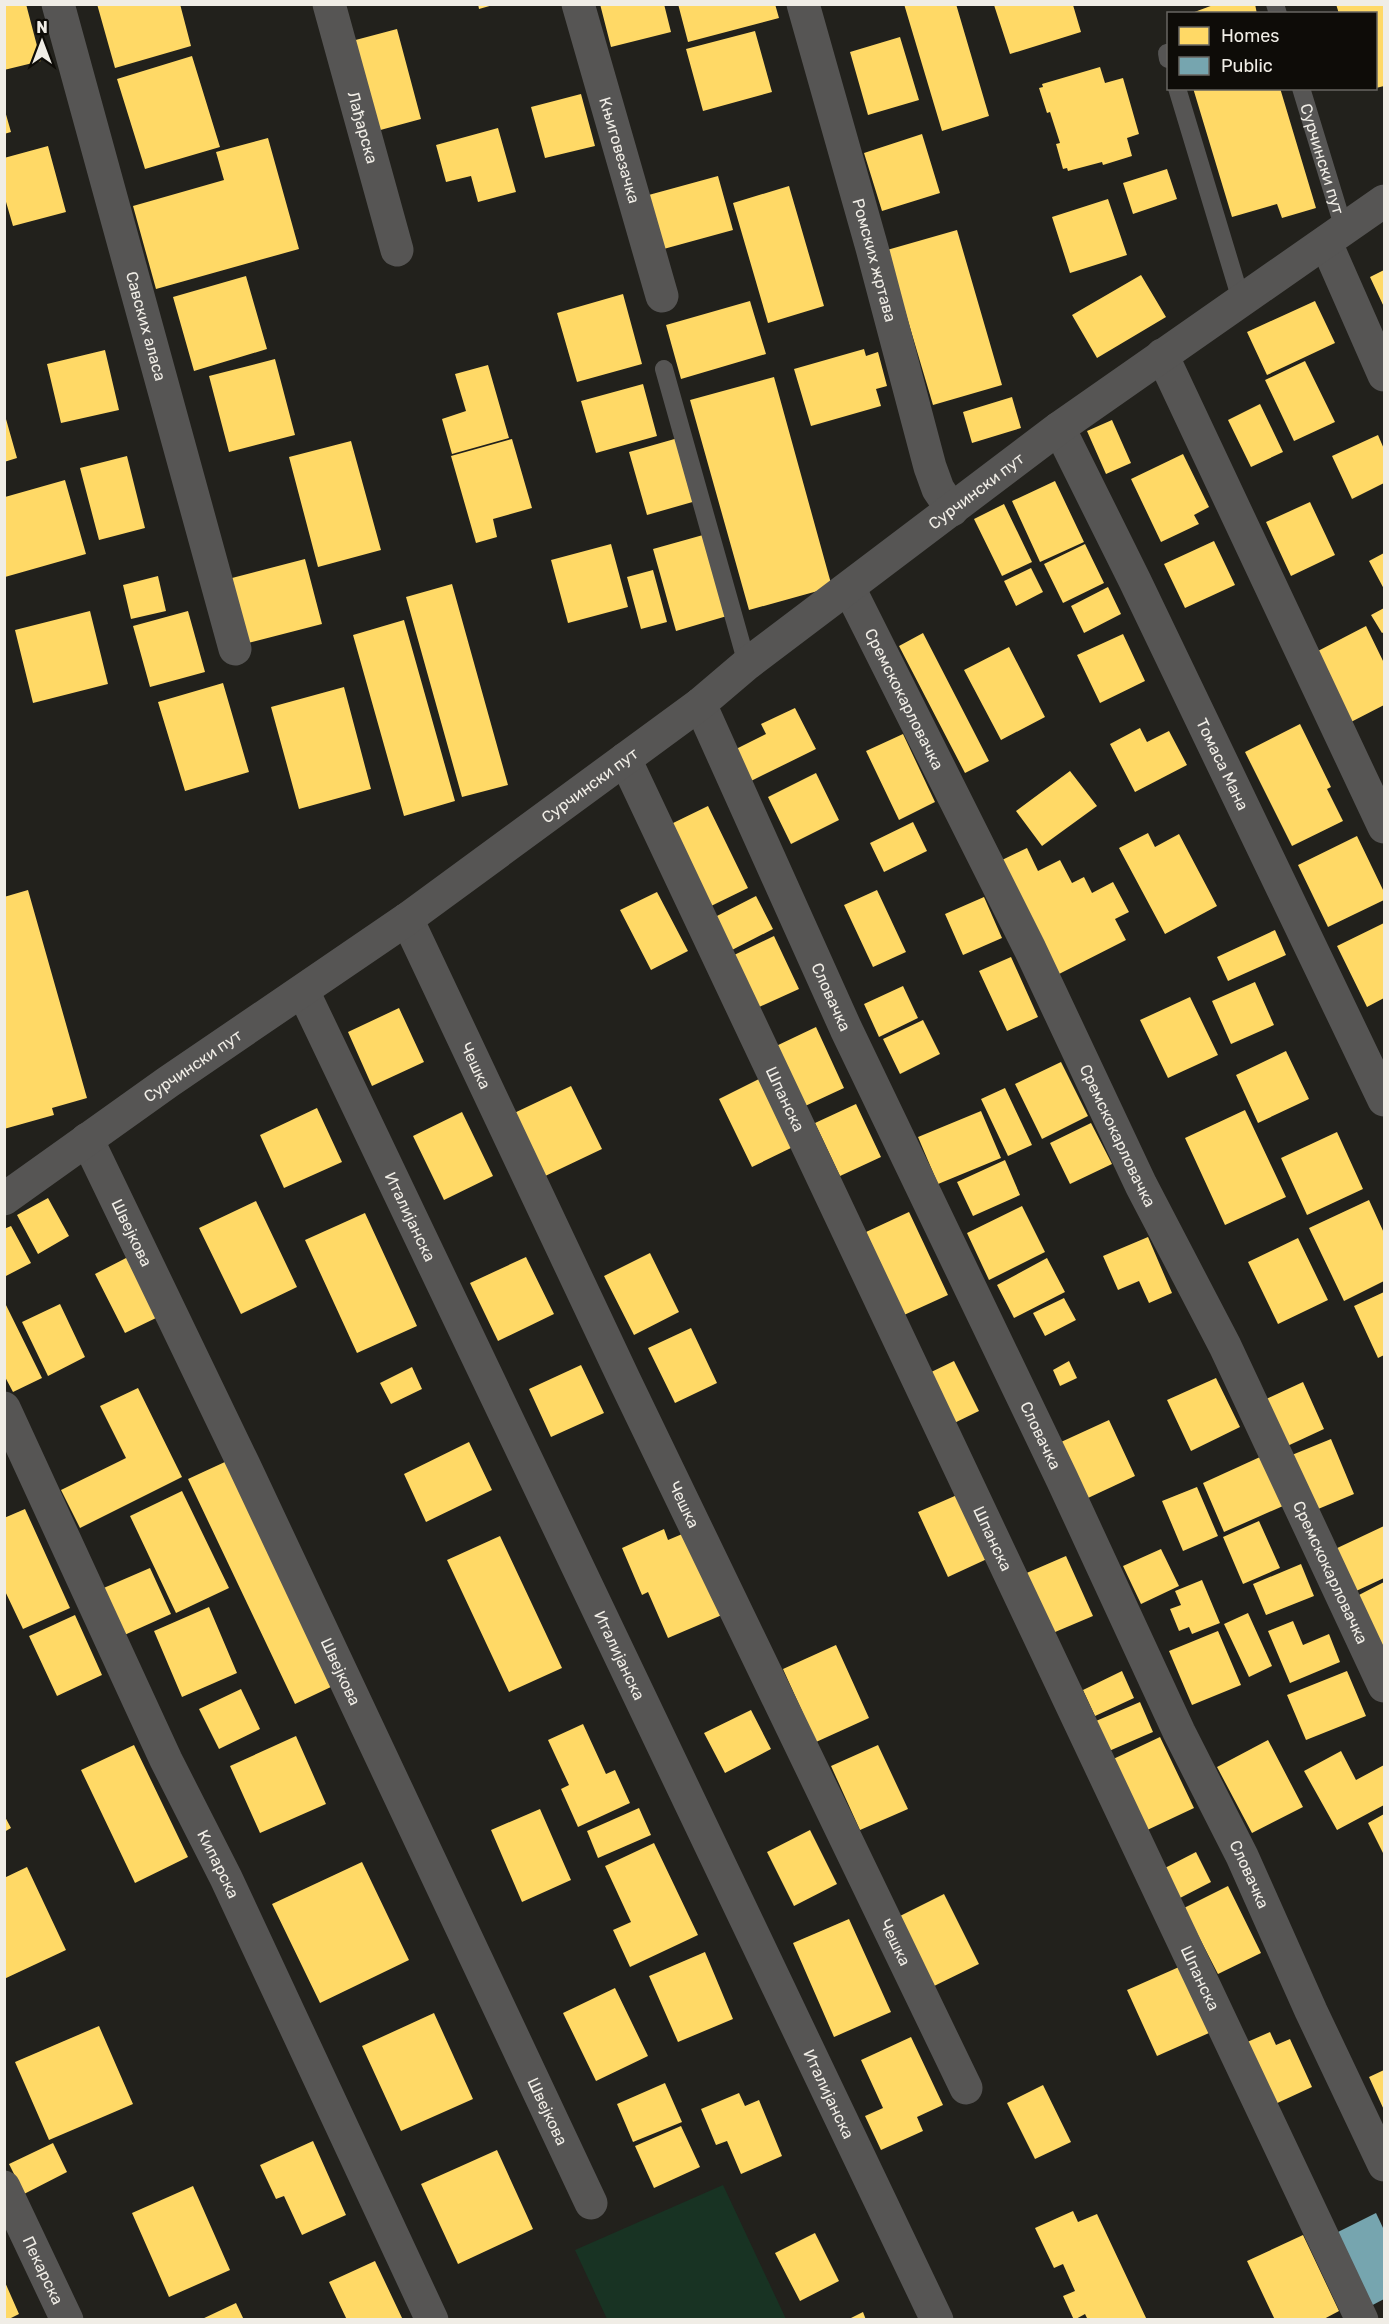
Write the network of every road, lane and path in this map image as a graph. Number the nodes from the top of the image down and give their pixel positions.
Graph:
1 (58, 4) edge
2 (329, 4) edge
3 (578, 4) edge
4 (804, 4) edge
5 (1178, 90) edge
6 (1301, 90) edge
7 (1384, 201) edge
8 (1335, 236) junction
9 (397, 250) dead end
10 (662, 296) dead end
11 (1241, 300) junction
12 (1162, 355) junction
13 (664, 369) dead end
14 (1384, 375) edge
15 (1059, 428) junction
16 (952, 510) junction
17 (849, 588) junction
18 (235, 649) dead end
19 (747, 664) junction
20 (700, 704) junction
21 (625, 759) junction
22 (1384, 827) edge
23 (407, 919) junction
24 (303, 992) junction
25 (1384, 1101) edge
26 (87, 1139) junction
27 (4, 1199) edge
28 (4, 1408) edge
29 (1384, 1686) edge
30 (966, 2088) dead end
31 (1384, 2165) edge
32 (4, 2187) edge
33 (591, 2204) dead end
34 (67, 2319) edge
35 (432, 2319) edge
36 (937, 2319) edge
37 (1362, 2319) edge

1 - 18 street, Савских аласа
2 - 9 street, Лађарска
3 - 10 street, Књиговезачка
4 - 16 street, Ромских жртава
5 - 11 lane
6 - 8 lane, Сурчински пут
7 - 8 street, Сурчински пут
8 - 11 street, Сурчински пут
8 - 14 street
11 - 12 street, Сурчински пут
12 - 15 street, Сурчински пут
12 - 22 street
13 - 19 lane
15 - 16 street, Сурчински пут
15 - 25 street, Томаса Мана
16 - 17 street, Сурчински пут
17 - 19 street, Сурчински пут
17 - 29 street, Сремскокарловачка
19 - 20 street, Сурчински пут
20 - 21 street, Сурчински пут
20 - 31 street, Словачка
21 - 23 street, Сурчински пут
21 - 37 street, Шпанска
23 - 24 street, Сурчински пут
23 - 30 street, Чешка
24 - 26 street, Сурчински пут
24 - 36 street, Италијанска
26 - 27 street, Сурчински пут
26 - 33 street, Швејкова
28 - 35 street, Кипарска
32 - 34 street, Пекарска

